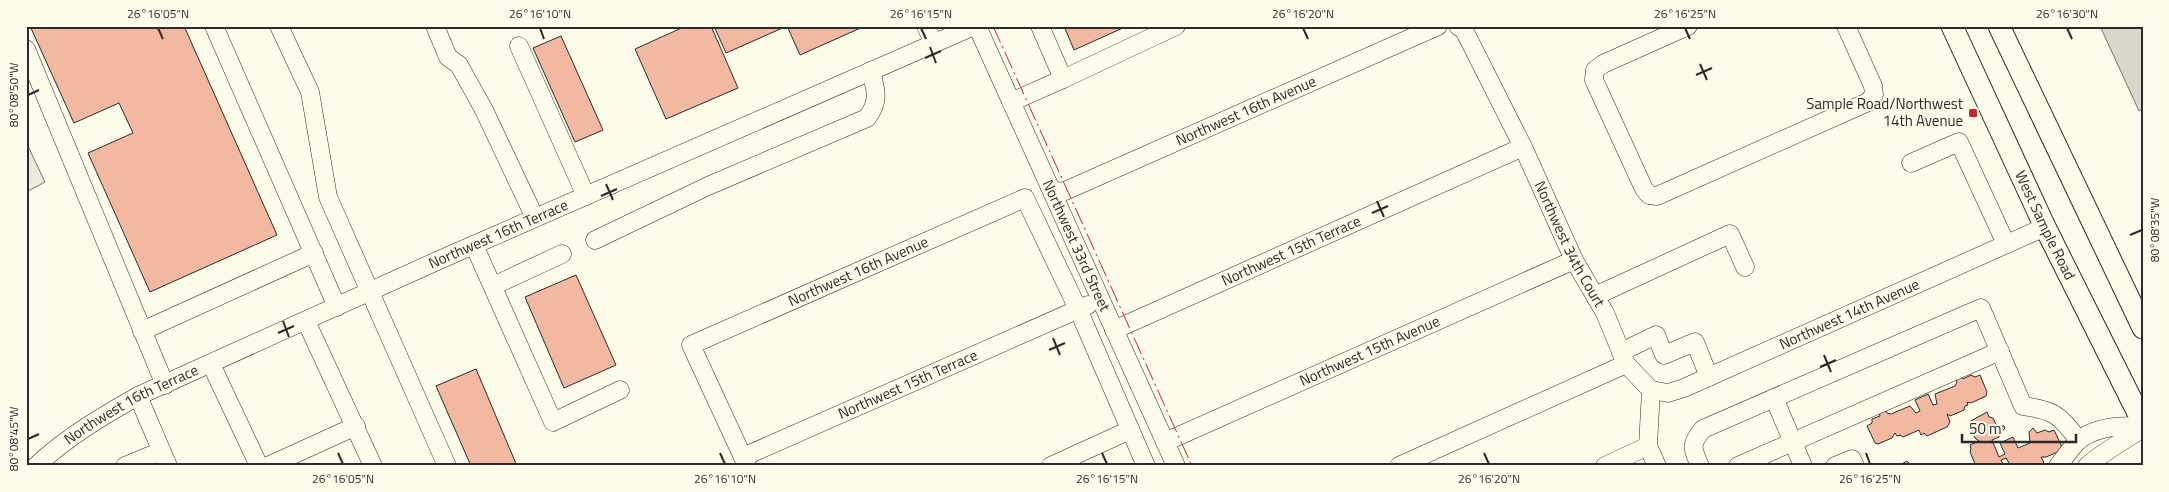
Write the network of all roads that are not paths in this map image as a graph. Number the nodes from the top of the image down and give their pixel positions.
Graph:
1 (214, 26) edge
2 (279, 26) edge
3 (435, 26) edge
4 (926, 26) edge
5 (976, 26) edge
6 (1040, 26) edge
7 (1176, 26) edge
8 (1438, 26) edge
9 (1458, 26) edge
10 (1688, 26) edge
11 (1952, 26) edge
12 (1999, 26) edge
13 (1850, 28) edge
14 (934, 44) junction
15 (519, 46) dead end
16 (26, 49) edge
17 (871, 71) junction
18 (1063, 79) junction
19 (1012, 102) junction
20 (1523, 147) junction
21 (1911, 163) dead end
22 (1053, 192) junction
23 (586, 196) junction
24 (535, 218) junction
25 (2045, 227) junction
26 (596, 240) dead end
27 (2006, 244) junction
28 (474, 245) junction
29 (314, 253) junction
30 (562, 254) dead end
31 (1574, 260) junction
32 (1745, 267) dead end
33 (493, 286) junction
34 (370, 292) junction
35 (1595, 296) junction
36 (1100, 300) junction
37 (337, 307) junction
38 (1078, 309) junction
39 (306, 321) junction
40 (2143, 328) edge
41 (1114, 330) junction
42 (142, 331) junction
43 (2000, 351) junction
44 (1624, 358) junction
45 (211, 364) junction
46 (1709, 377) junction
47 (165, 385) junction
48 (620, 390) dead end
49 (1651, 390) junction
50 (138, 396) junction
51 (1774, 398) junction
52 (2143, 423) edge
53 (356, 426) junction
54 (2143, 428) edge
55 (1130, 430) junction
56 (2079, 440) junction
57 (1165, 442) junction
58 (1792, 442) junction
59 (1648, 446) junction
60 (164, 458) edge
61 (745, 462) edge
62 (36, 466) edge
63 (125, 466) edge
64 (259, 466) edge
65 (268, 466) edge
66 (373, 466) edge
67 (447, 466) edge
68 (1051, 466) edge
69 (1146, 466) edge
70 (1176, 466) edge
71 (1399, 466) edge
72 (1605, 466) edge
73 (1657, 466) edge
74 (1700, 466) edge
75 (1738, 466) edge
76 (1802, 466) edge
77 (1835, 466) edge
78 (1855, 466) edge
79 (2058, 466) edge
80 (2087, 466) edge

1 - 29 street
2 - 34 street
3 - 24 street
4 - 14 street
5 - 14 street, Northwest 16th Terrace
5 - 19 street, Northwest 33rd Street
6 - 18 street
7 - 18 street
8 - 22 street, Northwest 16th Avenue
9 - 20 street, Northwest 34th Court
10 - 13 street
11 - 25 main road, West Sample Road
12 - 40 main road
14 - 17 street, Northwest 16th Terrace
15 - 23 street
16 - 42 street
17 - 23 street, Northwest 16th Terrace
17 - 26 street
18 - 19 street
19 - 22 street, Northwest 33rd Street
20 - 31 street, Northwest 34th Court
20 - 41 street, Northwest 15th Terrace
21 - 27 street
22 - 36 street, Northwest 33rd Street
23 - 24 street, Northwest 16th Terrace
24 - 28 street, Northwest 16th Terrace
25 - 27 street, Northwest 14th Avenue
25 - 52 main road, West Sample Road
27 - 46 street, Northwest 14th Avenue
28 - 33 street
28 - 34 street, Northwest 16th Terrace
29 - 37 street
29 - 42 street
30 - 33 street
31 - 35 street, Northwest 34th Court
31 - 57 street, Northwest 15th Avenue
32 - 35 street
33 - 48 street
34 - 37 street, Northwest 16th Terrace
34 - 67 street
35 - 44 street, Northwest 34th Court
36 - 38 street, Northwest 15th Terrace
36 - 41 street, Northwest 33rd Street
37 - 39 street, Northwest 16th Terrace
38 - 55 street
38 - 61 street, Northwest 15th Terrace
38 - 61 street, Northwest 16th Avenue
39 - 45 street, Northwest 16th Terrace
39 - 53 street
41 - 57 street, Northwest 33rd Street
42 - 47 street
43 - 51 street
43 - 56 street
43 - 58 street
44 - 46 street
44 - 49 street, Northwest 34th Court
44 - 71 street
45 - 47 street, Northwest 16th Terrace
45 - 64 street
46 - 49 street, Northwest 14th Avenue
47 - 50 street, Northwest 16th Terrace
49 - 59 street
50 - 60 street
50 - 62 street, Northwest 16th Terrace
51 - 58 street
51 - 74 street
53 - 65 street
53 - 66 street
54 - 56 street
54 - 80 street
55 - 68 street
55 - 69 street
56 - 79 street
57 - 70 street, Northwest 33rd Street
58 - 75 street
58 - 76 street
59 - 72 street
59 - 73 street
60 - 63 street
77 - 78 street

